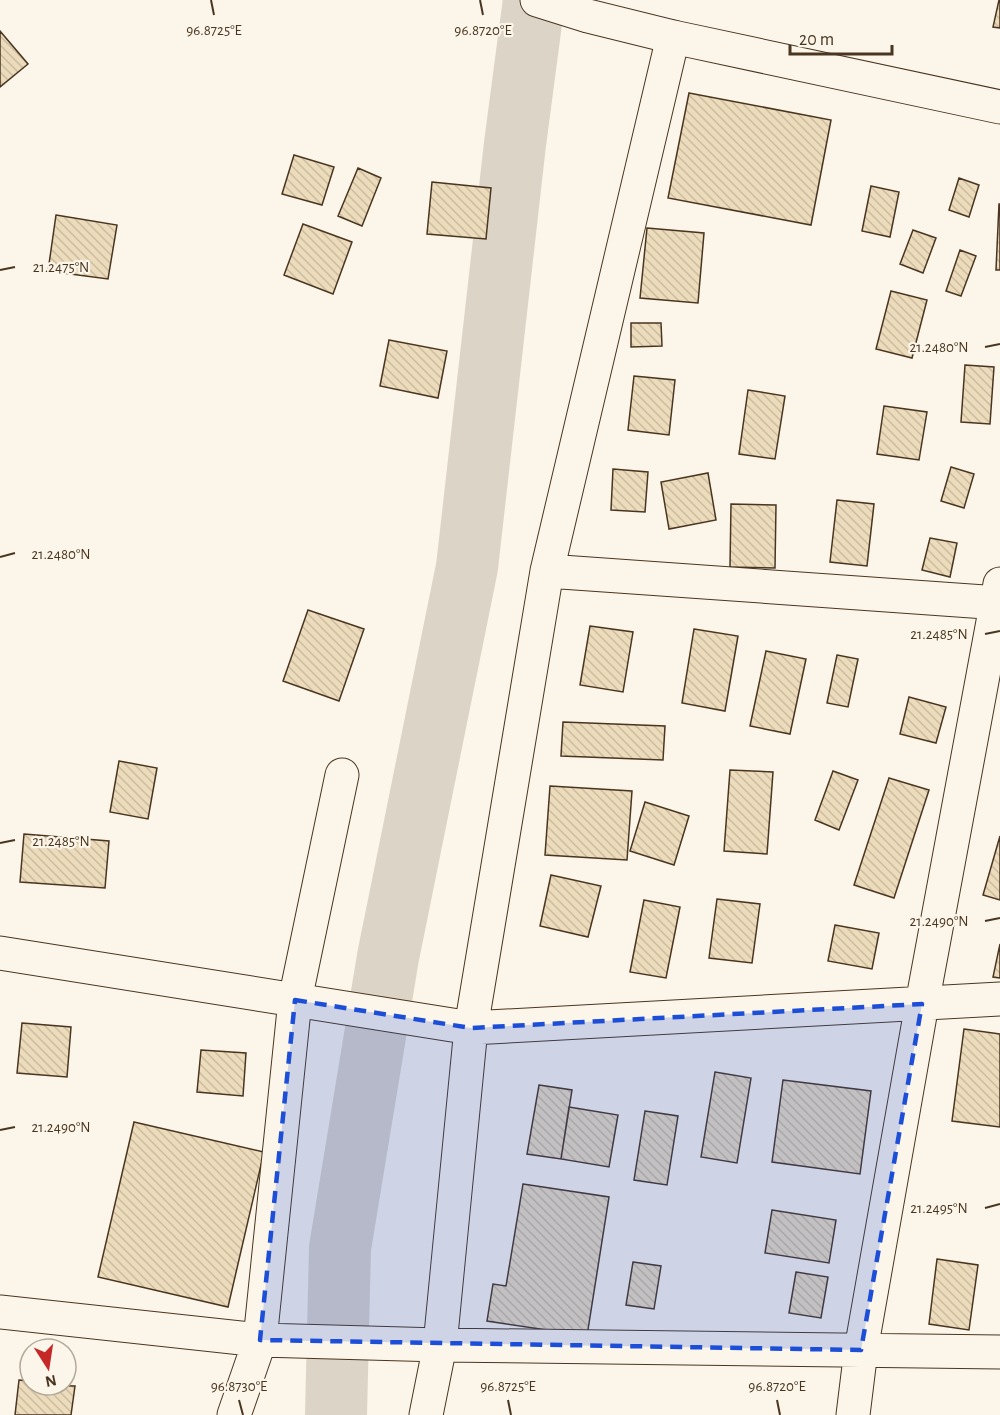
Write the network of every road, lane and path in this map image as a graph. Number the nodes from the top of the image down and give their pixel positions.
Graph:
1 (537, 0) edge
2 (674, 37) junction
3 (1000, 107) edge
4 (546, 571) junction
5 (999, 597) edge
6 (342, 775) dead end
7 (0, 953) edge
8 (1000, 999) edge
9 (295, 1000) junction
10 (922, 1004) junction
11 (471, 1028) junction
12 (0, 1312) edge
13 (260, 1340) junction
14 (440, 1345) junction
15 (861, 1350) junction
16 (1000, 1352) edge
17 (234, 1415) edge
18 (426, 1415) edge
19 (853, 1415) edge

1 - 2 main road
2 - 3 main road
2 - 4 main road
4 - 5 main road
4 - 11 main road
5 - 10 main road
6 - 9 main road
7 - 9 main road
8 - 10 main road
9 - 11 main road
9 - 13 main road
10 - 11 main road
10 - 15 main road
11 - 14 main road
12 - 13 main road
13 - 14 main road
13 - 17 main road
14 - 15 main road
14 - 18 main road
15 - 16 main road
15 - 19 main road

